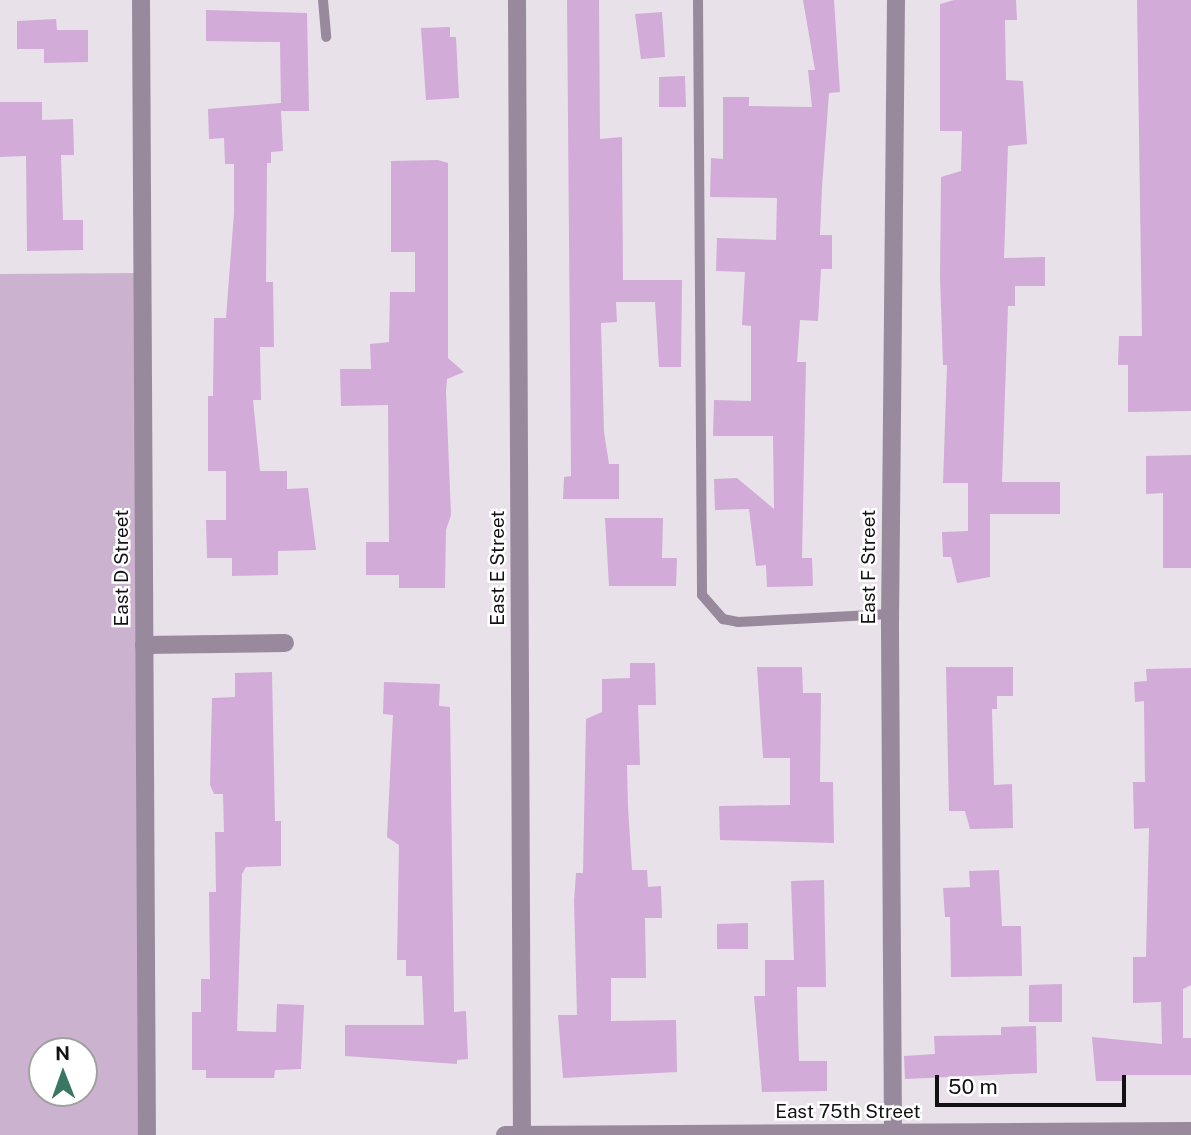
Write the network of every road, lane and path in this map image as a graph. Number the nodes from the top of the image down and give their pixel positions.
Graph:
1 (141, 0) edge
2 (323, 0) edge
3 (517, 0) edge
4 (698, 0) edge
5 (896, 0) edge
6 (326, 37) dead end
7 (890, 614) junction
8 (285, 643) dead end
9 (144, 645) junction
10 (1191, 1131) edge
11 (893, 1134) edge
12 (147, 1135) edge
13 (505, 1135) edge
14 (522, 1135) edge

1 - 9 street, East D Street
2 - 6 lane
3 - 14 street, East E Street
4 - 7 lane
5 - 7 street, East F Street
7 - 11 street, East F Street
8 - 9 street
9 - 12 street, East D Street
10 - 11 street, East 75th Street
11 - 14 street, East 75th Street
13 - 14 street, East 75th Street

